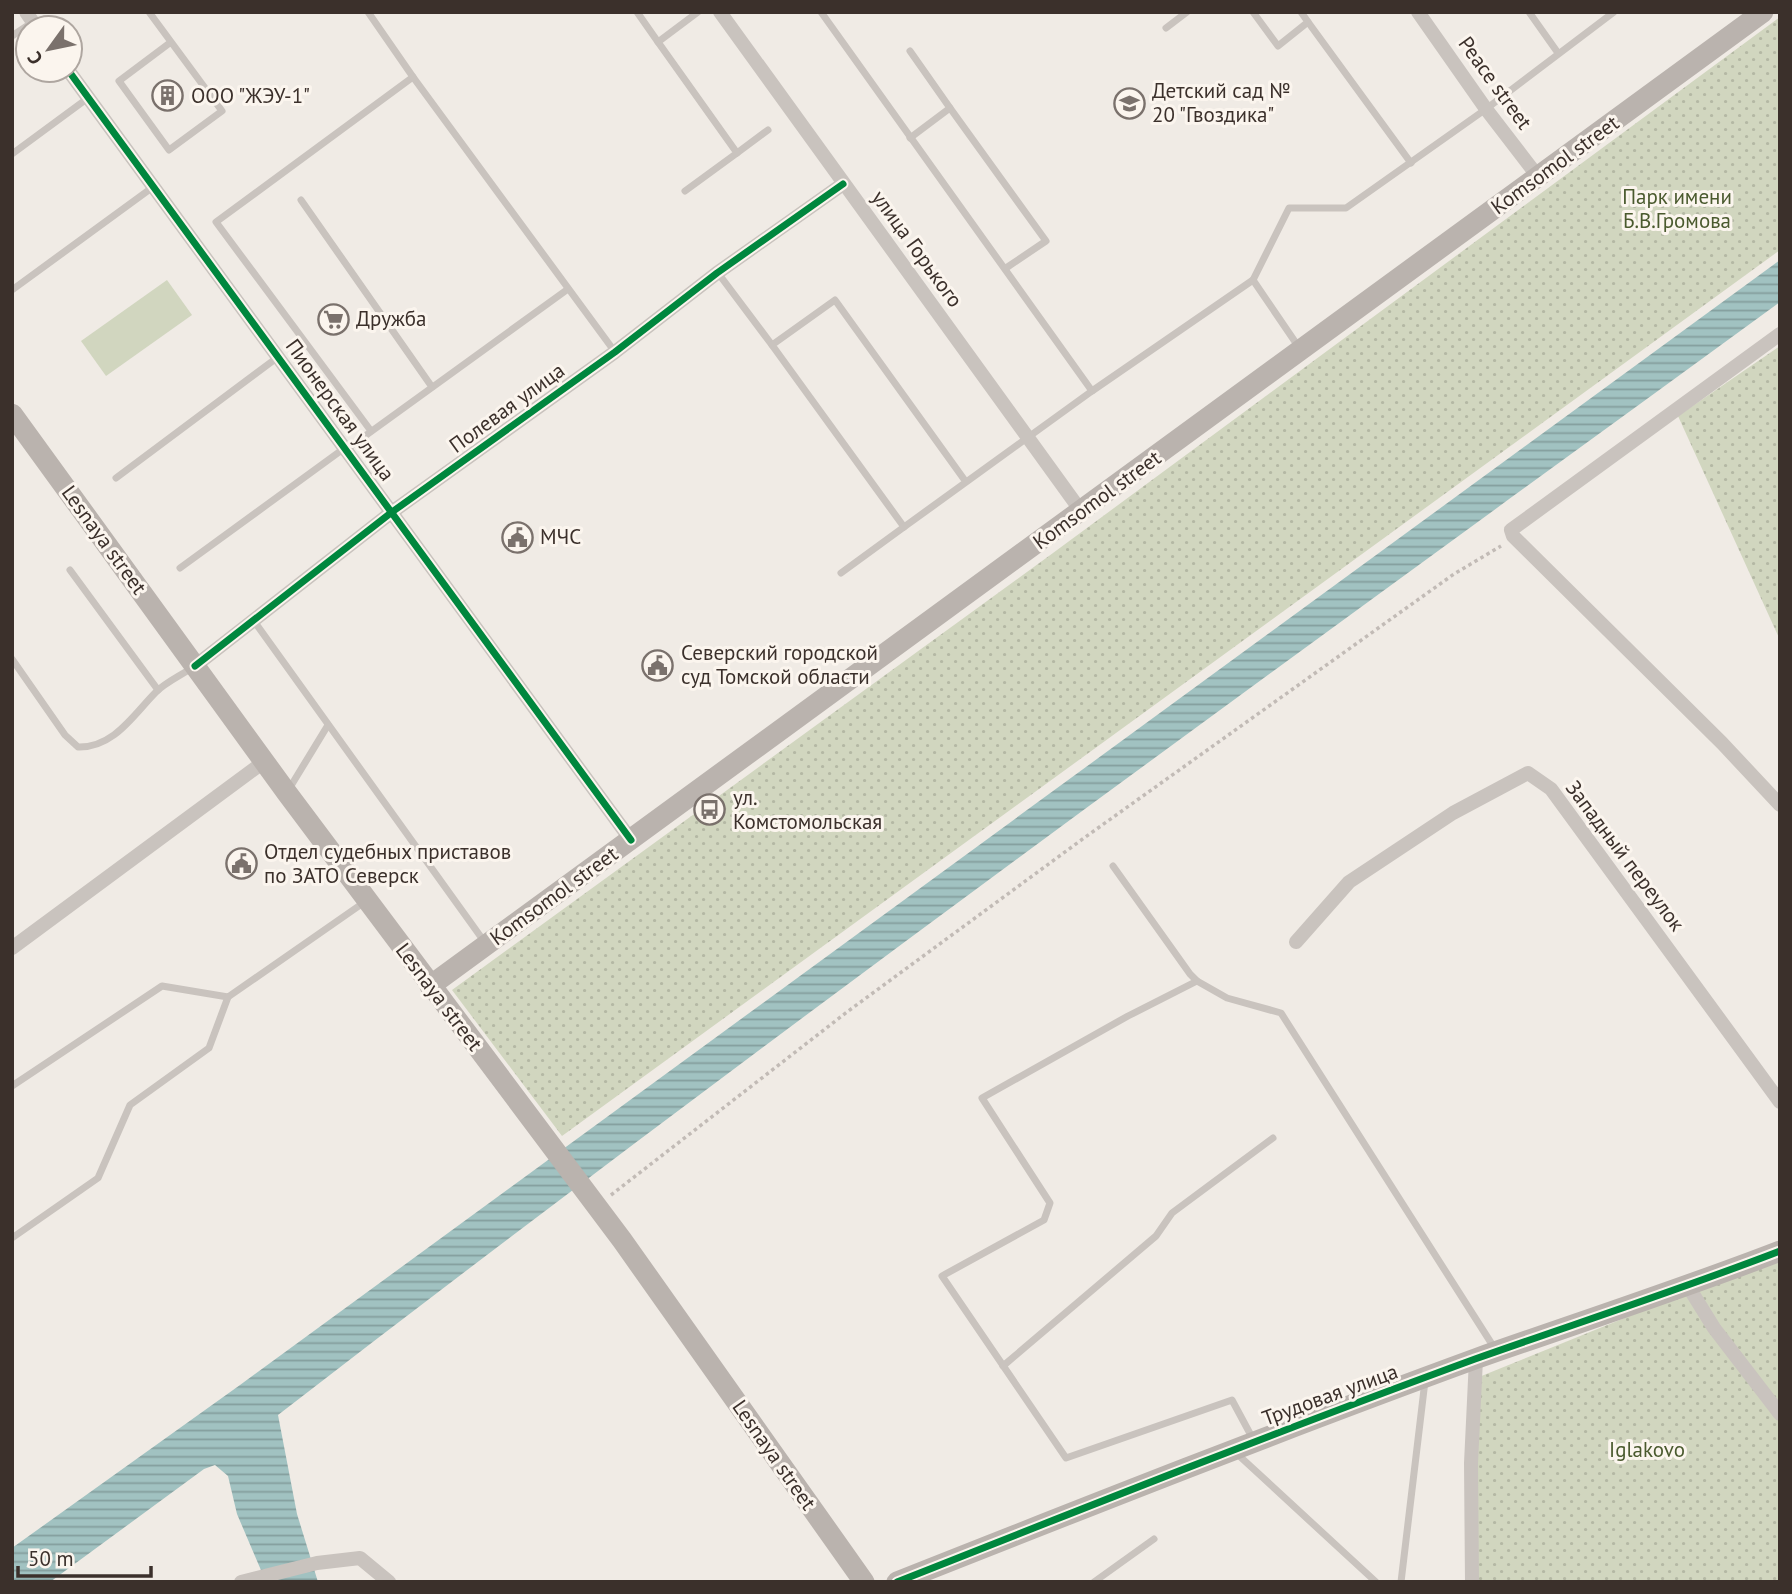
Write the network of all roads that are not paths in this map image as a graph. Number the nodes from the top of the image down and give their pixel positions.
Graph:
1 (149, 12) edge
2 (368, 12) edge
3 (637, 12) edge
4 (698, 12) edge
5 (720, 12) edge
6 (821, 12) edge
7 (1187, 12) edge
8 (1253, 12) edge
9 (1301, 12) edge
10 (1418, 12) edge
11 (1529, 12) edge
12 (1614, 12) edge
13 (1759, 13) edge
14 (1308, 22) junction
15 (1166, 28) dead end
16 (171, 41) junction
17 (658, 42) junction
18 (910, 51) dead end
19 (1558, 53) junction
20 (413, 77) junction
21 (78, 84) edge
22 (88, 98) junction
23 (950, 108) junction
24 (1486, 109) junction
25 (768, 130) dead end
26 (910, 138) junction
27 (737, 153) junction
28 (12, 154) edge
29 (1411, 163) junction
30 (1539, 178) junction
31 (844, 184) junction
32 (154, 187) junction
33 (685, 191) dead end
34 (301, 200) dead end
35 (1006, 268) junction
36 (717, 273) junction
37 (1253, 280) junction
38 (12, 289) edge
39 (568, 289) junction
40 (1780, 334) edge
41 (772, 345) junction
42 (1300, 350) junction
43 (615, 352) junction
44 (279, 357) junction
45 (432, 387) junction
46 (1092, 391) junction
47 (12, 414) edge
48 (371, 431) junction
49 (1028, 437) junction
50 (346, 448) junction
51 (116, 478) dead end
52 (966, 482) junction
53 (1081, 511) junction
54 (392, 512) junction
55 (904, 527) junction
56 (180, 568) dead end
57 (70, 570) dead end
58 (841, 573) dead end
59 (254, 621) junction
60 (12, 659) edge
61 (195, 666) junction
62 (158, 690) junction
63 (328, 725) junction
64 (265, 761) junction
65 (287, 793) junction
66 (1780, 806) edge
67 (631, 840) junction
68 (1113, 866) dead end
69 (367, 901) junction
70 (1296, 942) dead end
71 (486, 945) junction
72 (12, 948) edge
73 (1197, 981) junction
74 (430, 986) junction
75 (228, 997) junction
76 (12, 1086) edge
77 (1780, 1102) edge
78 (1273, 1138) dead end
79 (12, 1238) edge
80 (1780, 1251) edge
81 (1688, 1286) junction
82 (1486, 1356) junction
83 (1003, 1366) junction
84 (1425, 1378) junction
85 (1780, 1414) edge
86 (1254, 1441) junction
87 (1232, 1450) junction
88 (1154, 1539) dead end
89 (241, 1582) edge
90 (389, 1582) edge
91 (864, 1582) edge
92 (897, 1582) edge
93 (1094, 1582) edge
94 (1377, 1582) edge
95 (1401, 1582) edge
96 (1472, 1582) edge

1 - 16 lane
2 - 20 lane
3 - 17 lane
4 - 17 lane
5 - 31 street, улица Горького
6 - 26 lane
7 - 15 lane
8 - 14 lane
9 - 14 lane
10 - 24 street, Peace street
11 - 19 lane
12 - 19 lane
13 - 30 main road, Komsomol street
14 - 29 lane
16 - 16 lane
17 - 27 lane
18 - 23 lane
19 - 24 lane
20 - 39 lane
20 - 48 lane
21 - 22 street, Пионерская улица
22 - 28 lane
22 - 32 street, Пионерская улица
23 - 26 lane
23 - 35 lane
24 - 29 lane
24 - 30 street, Peace street
25 - 27 lane
26 - 35 lane
27 - 33 lane
29 - 37 lane
30 - 42 main road, Komsomol street
31 - 36 street, Полевая улица
31 - 49 street, улица Горького
32 - 38 lane
32 - 44 street, Пионерская улица
34 - 45 lane
35 - 46 lane
36 - 41 lane
36 - 43 street, Полевая улица
37 - 42 lane
37 - 46 lane
39 - 43 lane
39 - 45 lane
40 - 66 street
41 - 52 lane
41 - 55 lane
42 - 53 main road, Komsomol street
43 - 54 street, Полевая улица
44 - 50 street, Пионерская улица
44 - 51 lane
45 - 48 lane
46 - 49 lane
47 - 61 main road, Lesnaya street
48 - 50 lane
49 - 52 lane
49 - 53 street, улица Горького
50 - 54 street, Пионерская улица
50 - 56 lane
52 - 55 lane
53 - 67 main road, Komsomol street
54 - 59 street, Полевая улица
54 - 67 street, Пионерская улица
55 - 58 lane
57 - 62 lane
59 - 61 street, Полевая улица
59 - 63 lane
60 - 62 lane
61 - 62 lane
61 - 64 main road, Lesnaya street
63 - 65 lane
63 - 71 lane
64 - 65 main road, Lesnaya street
64 - 72 street
65 - 69 main road, Lesnaya street
67 - 71 main road, Komsomol street
68 - 73 lane
69 - 74 main road, Lesnaya street
69 - 75 lane
70 - 77 street, Западный переулок
71 - 74 main road, Komsomol street
73 - 82 lane
73 - 83 lane
74 - 91 main road, Lesnaya street
75 - 76 lane
75 - 79 lane
78 - 83 lane
80 - 81 main road, Трудовая улица
81 - 82 main road, Трудовая улица
81 - 85 street
82 - 84 main road, Трудовая улица
82 - 96 street
83 - 86 lane
84 - 86 main road, Трудовая улица
84 - 95 lane
86 - 87 main road, Трудовая улица
87 - 92 main road, Трудовая улица
87 - 94 lane
88 - 93 lane
89 - 90 street

